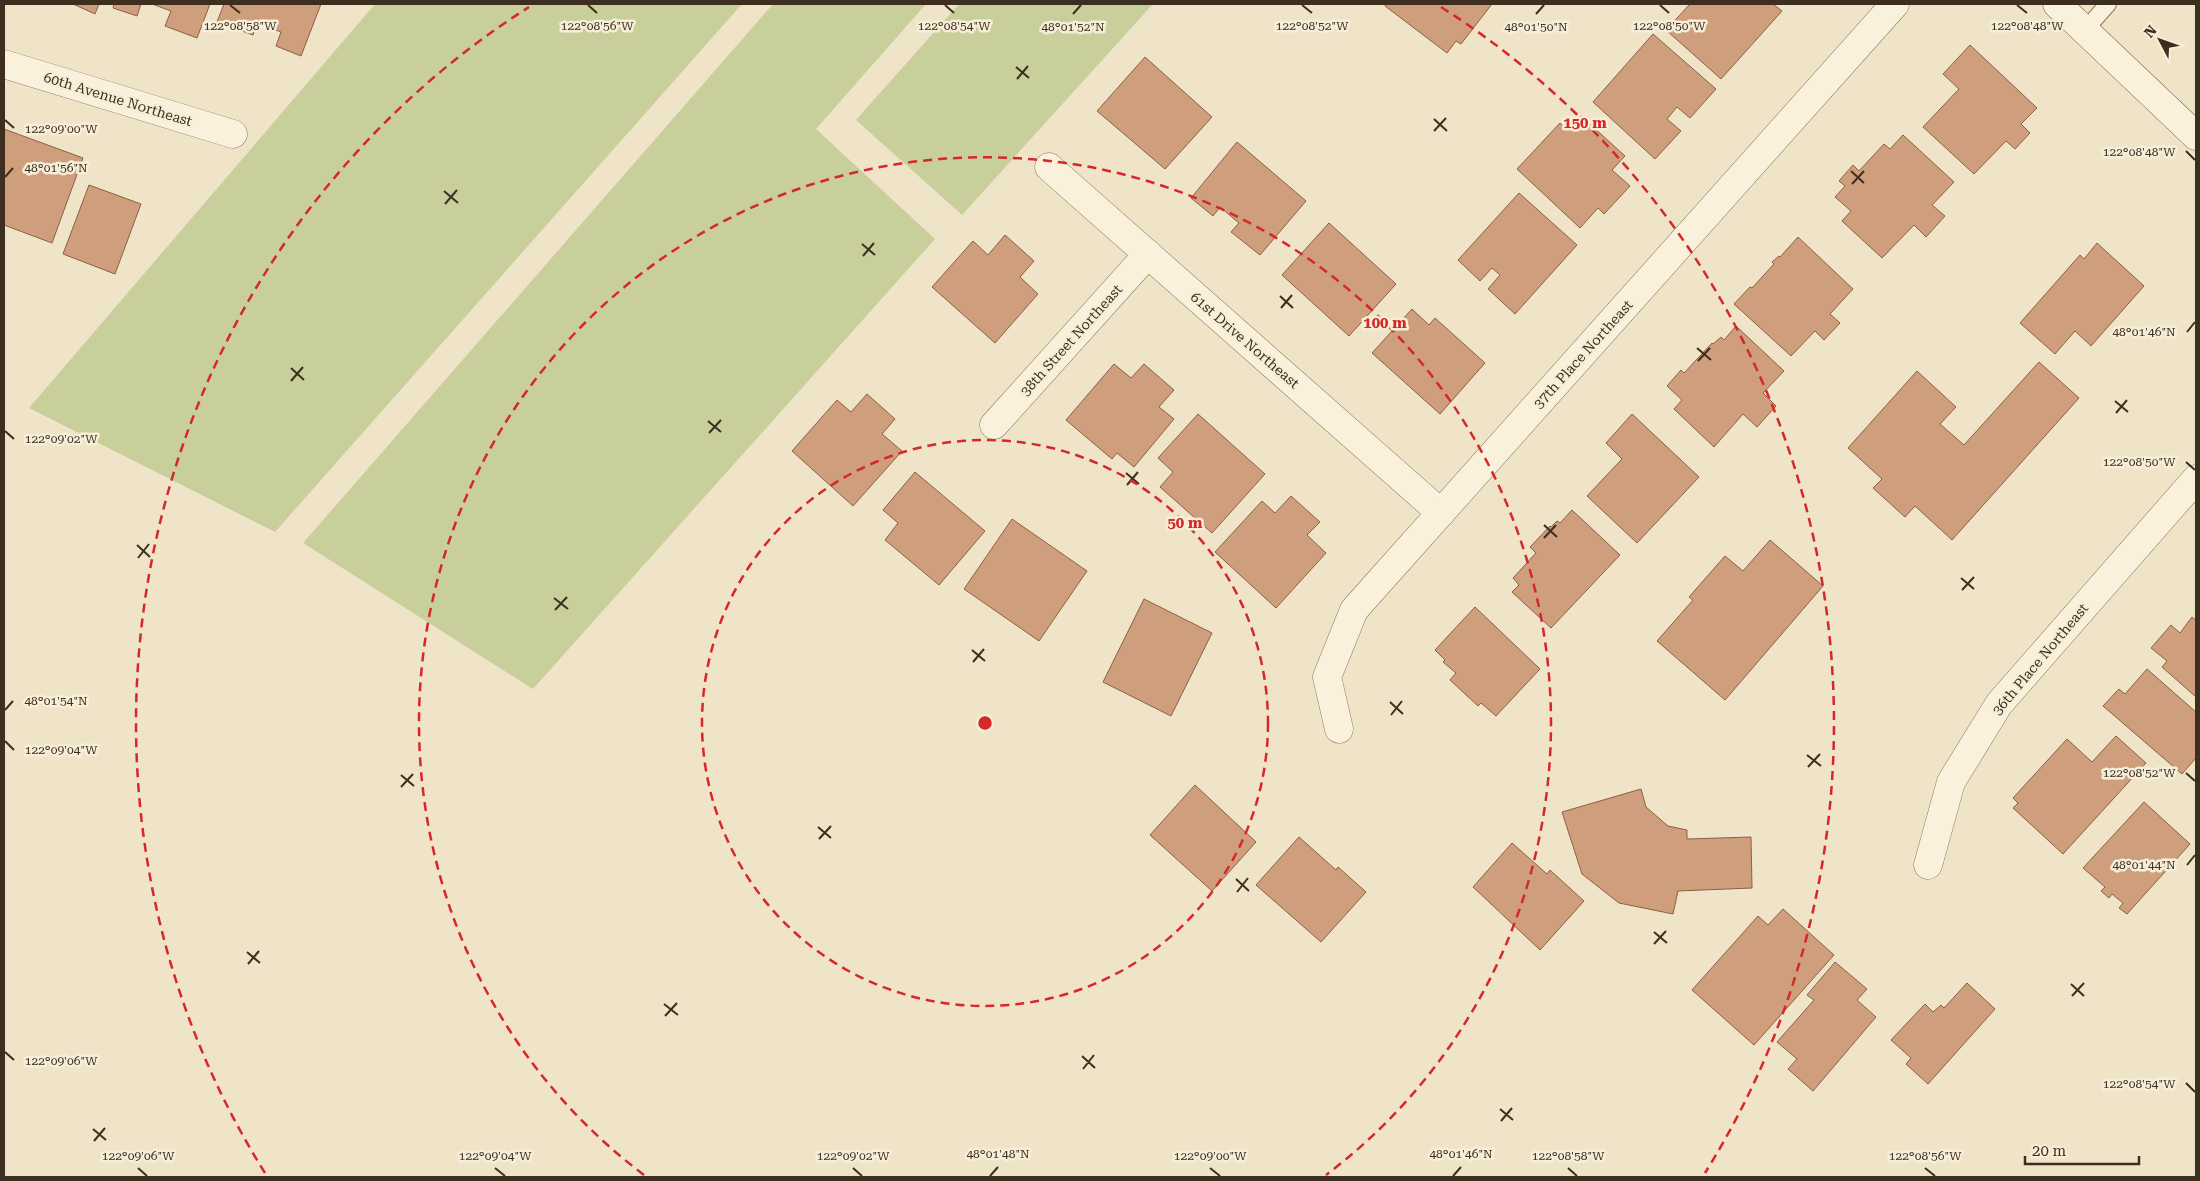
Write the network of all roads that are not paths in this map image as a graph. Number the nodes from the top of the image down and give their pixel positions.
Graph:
1 (1895, 4) edge
2 (2057, 4) edge
3 (2108, 4) edge
4 (2084, 30) junction
5 (4, 64) edge
6 (233, 134) dead end
7 (2196, 136) edge
8 (1049, 167) dead end
9 (1148, 254) junction
10 (994, 425) dead end
11 (2196, 479) edge
12 (1441, 513) junction
13 (1339, 729) dead end
14 (1928, 865) dead end

1 - 12 street, 37th Place Northeast
2 - 4 street
3 - 4 lane
4 - 7 street
5 - 6 street, 60th Avenue Northeast
8 - 9 street, 61st Drive Northeast
9 - 10 street, 38th Street Northeast
9 - 12 street, 61st Drive Northeast
11 - 14 street, 36th Place Northeast
12 - 13 street, 37th Place Northeast

